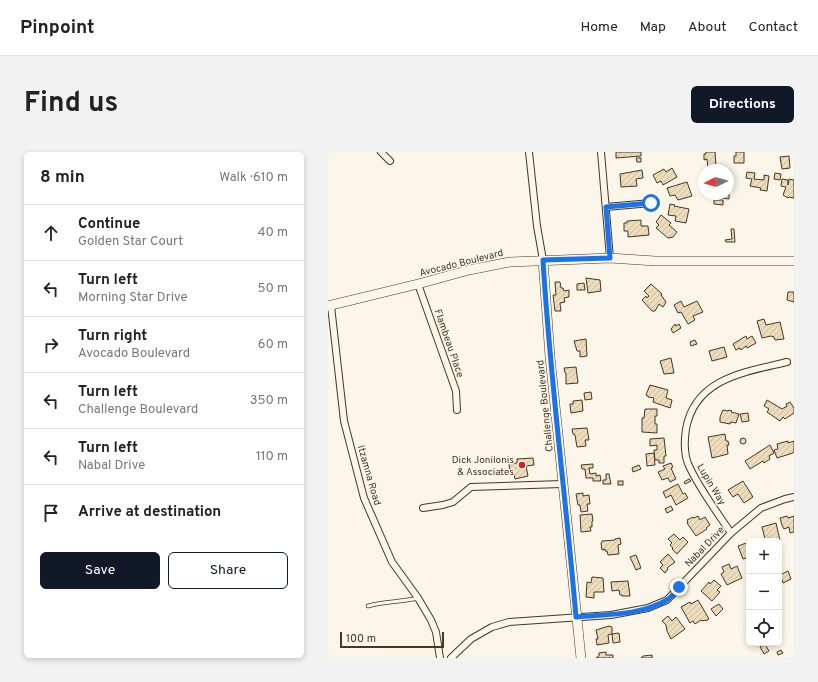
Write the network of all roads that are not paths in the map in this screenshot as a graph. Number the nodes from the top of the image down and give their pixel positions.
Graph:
1 (381, 152) edge
2 (529, 152) edge
3 (601, 152) edge
4 (390, 161) dead end
5 (651, 203) dead end
6 (606, 207) junction
7 (610, 258) junction
8 (543, 260) junction
9 (794, 261) edge
10 (418, 284) junction
11 (330, 306) edge
12 (788, 362) dead end
13 (456, 410) dead end
14 (562, 484) junction
15 (794, 497) edge
16 (423, 508) dead end
17 (731, 533) junction
18 (418, 598) junction
19 (368, 606) dead end
20 (576, 617) junction
21 (440, 658) edge
22 (451, 658) edge
23 (581, 658) edge

1 - 4 street
2 - 8 street, Challenge Boulevard
3 - 6 street
5 - 6 street
6 - 7 street
7 - 8 main road, Avocado Boulevard
7 - 9 main road, Avocado Boulevard
8 - 10 main road, Avocado Boulevard
8 - 14 main road, Challenge Boulevard
10 - 11 main road, Avocado Boulevard
10 - 13 street, Flambeau Place
11 - 18 street, Itzamna Road
12 - 17 street, Lupin Way
14 - 16 street
14 - 20 main road, Challenge Boulevard
15 - 17 street, Nabal Drive
17 - 20 street, Nabal Drive
18 - 19 lane
18 - 21 street, Itzamna Road
20 - 22 street, Nabal Drive
20 - 23 main road, Challenge Boulevard

